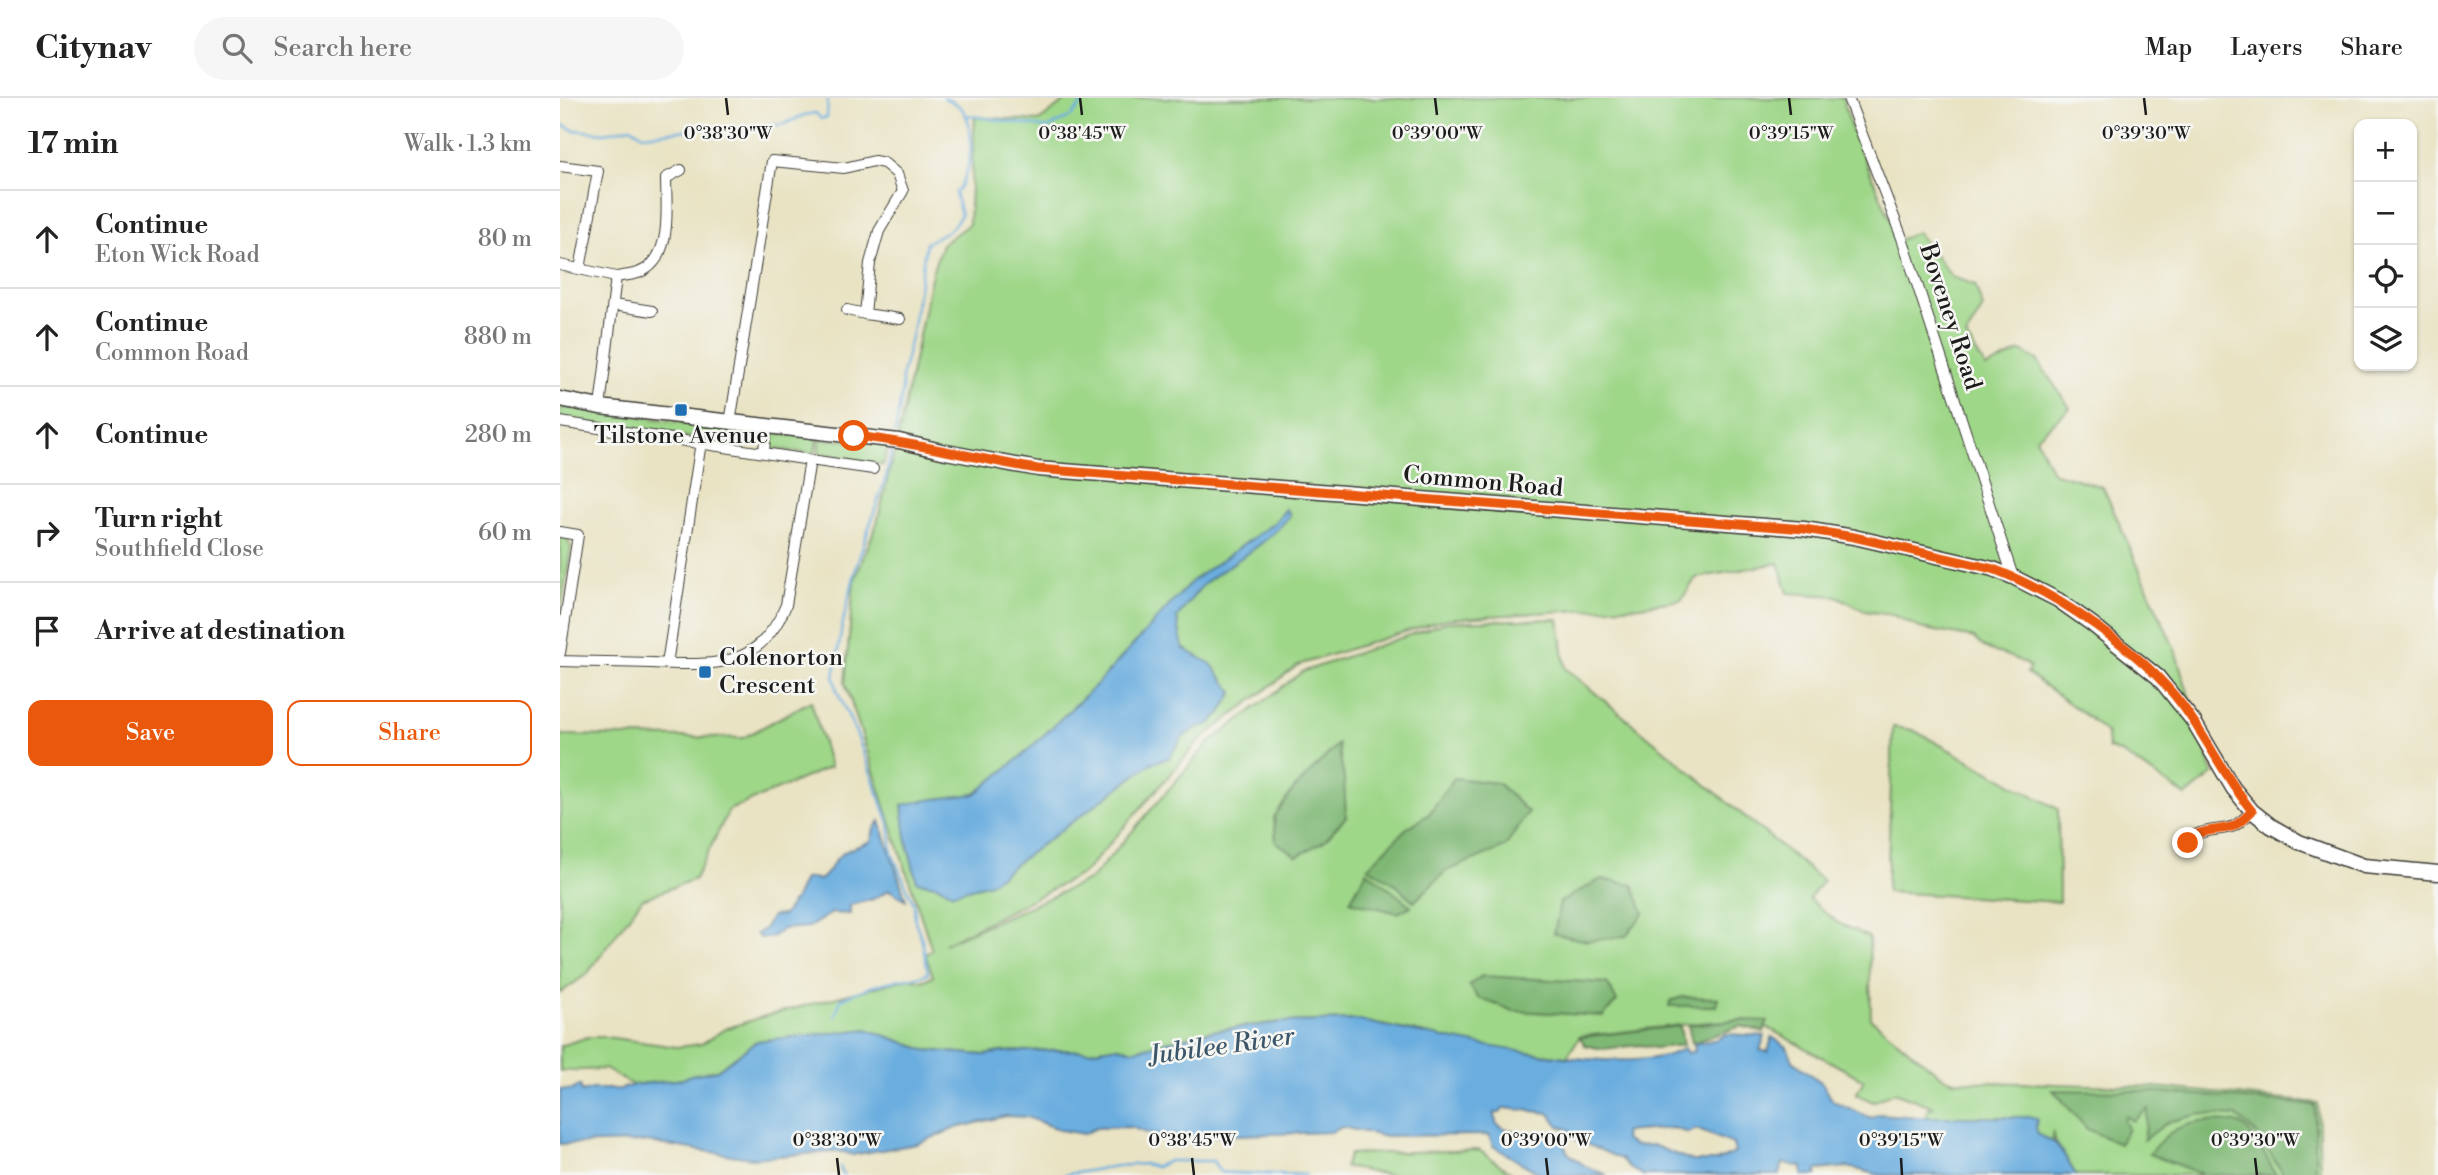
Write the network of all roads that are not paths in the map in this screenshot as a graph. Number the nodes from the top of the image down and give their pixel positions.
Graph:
1 (1848, 98) edge
2 (560, 166) edge
3 (681, 170) dead end
4 (560, 265) edge
5 (580, 269) junction
6 (616, 277) junction
7 (612, 305) junction
8 (847, 310) dead end
9 (652, 312) dead end
10 (864, 314) junction
11 (900, 319) dead end
12 (560, 399) edge
13 (600, 407) junction
14 (560, 422) edge
15 (730, 423) junction
16 (766, 428) junction
17 (701, 442) junction
18 (764, 452) junction
19 (809, 463) junction
20 (873, 469) dead end
21 (560, 532) edge
22 (2004, 553) junction
23 (1993, 569) junction
24 (2013, 577) junction
25 (560, 653) edge
26 (560, 661) edge
27 (667, 664) junction
28 (2252, 811) junction
29 (2188, 843) dead end
30 (2438, 873) edge

1 - 22 street, Boveney Road
2 - 5 street
3 - 6 street
4 - 5 street
5 - 6 street
6 - 7 street
7 - 9 street
7 - 13 street
8 - 10 street
10 - 11 street
10 - 15 street
12 - 13 main road, Common Road
13 - 15 main road, Common Road
14 - 17 street
15 - 16 main road, Common Road
16 - 18 street
16 - 23 main road, Common Road
17 - 18 street
17 - 27 street
18 - 19 street
19 - 20 street
19 - 27 street
21 - 25 street
22 - 23 street
22 - 24 street, Boveney Road
23 - 24 main road, Common Road
24 - 28 main road, Common Road
26 - 27 street
28 - 29 street
28 - 30 main road, Common Road

